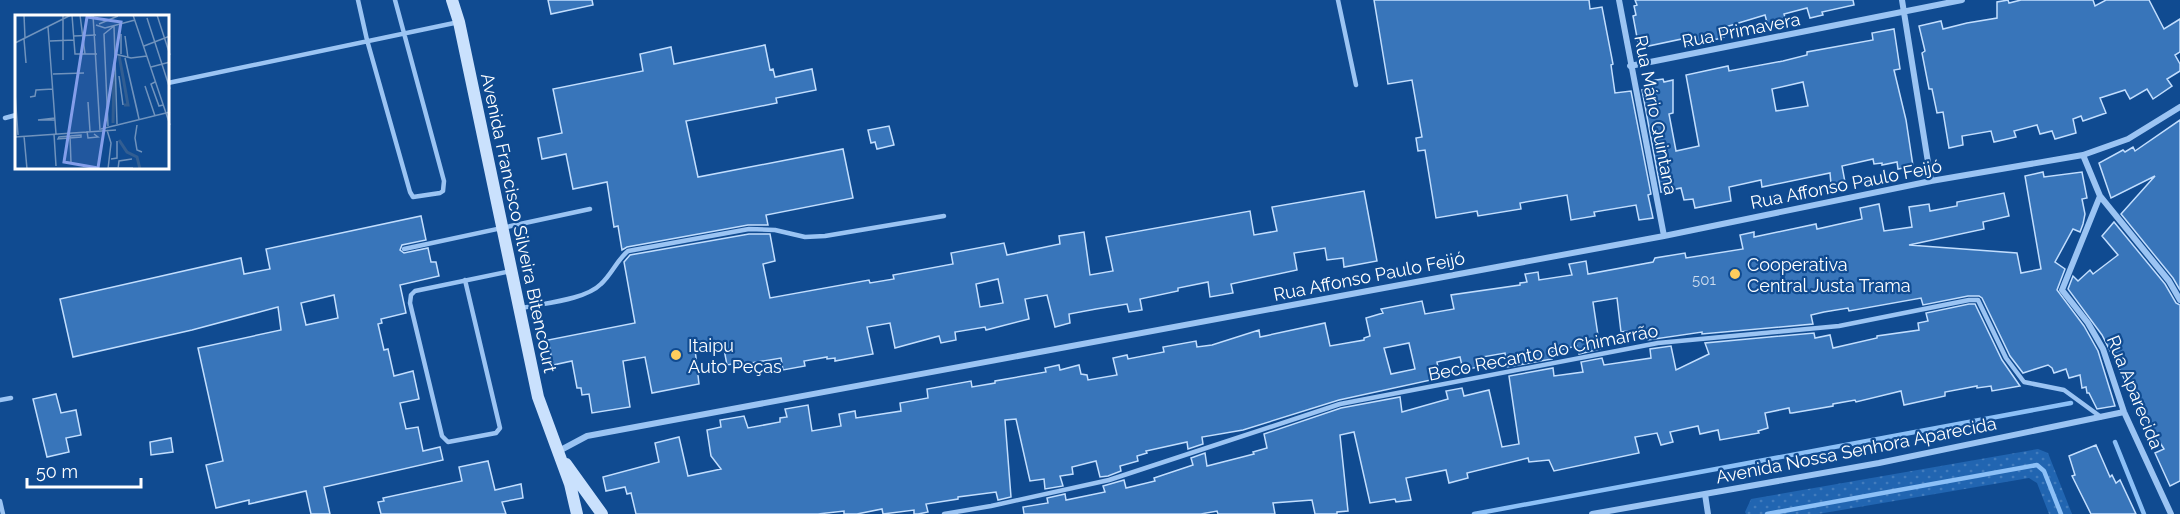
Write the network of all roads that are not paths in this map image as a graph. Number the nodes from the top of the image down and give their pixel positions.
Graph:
1 (358, 0) edge
2 (395, 0) edge
3 (452, 0) edge
4 (1338, 0) edge
5 (1619, 0) edge
6 (1902, 0) edge
7 (1962, 0) edge
8 (1905, 13) junction
9 (459, 22) junction
10 (404, 33) junction
11 (367, 40) junction
12 (1630, 66) junction
13 (170, 83) edge
14 (1356, 85) dead end
15 (2180, 107) edge
16 (15, 115) edge
17 (5, 118) dead end
18 (2083, 154) junction
19 (1931, 182) junction
20 (2100, 196) junction
21 (590, 209) dead end
22 (944, 216) dead end
23 (502, 229) junction
24 (1664, 236) junction
25 (404, 249) dead end
26 (511, 271) junction
27 (465, 280) junction
28 (2180, 300) edge
29 (519, 309) junction
30 (10, 398) dead end
31 (0, 400) edge
32 (2124, 412) junction
33 (2102, 418) junction
34 (557, 452) junction
35 (1705, 494) junction
36 (0, 501) edge
37 (3, 514) edge
38 (577, 514) edge
39 (602, 514) edge
40 (945, 514) edge
41 (1592, 514) edge
42 (1708, 514) edge
43 (2171, 514) edge

1 - 11 lane
2 - 10 lane
3 - 9 main road, Avenida Francisco Silveira Bitencourt
4 - 14 lane
5 - 12 street, Rua Mário Quintana
6 - 8 street
7 - 8 street, Rua Primavera
8 - 12 street, Rua Primavera
8 - 19 street
9 - 10 lane
9 - 23 main road, Avenida Francisco Silveira Bitencourt
10 - 11 lane
10 - 11 lane
11 - 13 lane
12 - 24 street, Rua Mário Quintana
15 - 18 street, Rua Affonso Paulo Feijó
16 - 17 lane
18 - 19 street, Rua Affonso Paulo Feijó
18 - 20 street
19 - 24 street, Rua Affonso Paulo Feijó
20 - 28 street
20 - 32 street, Rua Aparecida
21 - 23 lane
22 - 29 lane
23 - 25 lane
23 - 26 main road, Avenida Francisco Silveira Bitencourt
24 - 34 street, Rua Affonso Paulo Feijó
26 - 27 lane
26 - 29 main road, Avenida Francisco Silveira Bitencourt
27 - 27 lane
29 - 34 main road, Avenida Francisco Silveira Bitencourt
30 - 31 lane
32 - 33 street, Avenida Nossa Senhora Aparecida
32 - 43 street, Rua Aparecida
33 - 35 street, Avenida Nossa Senhora Aparecida
33 - 40 lane, Beco Recanto do Chimarrão
34 - 38 main road, Avenida Francisco Silveira Bitencourt
34 - 39 main road, Avenida Francisco Silveira Bitencourt
35 - 41 street, Avenida Nossa Senhora Aparecida
35 - 42 street
36 - 37 lane

